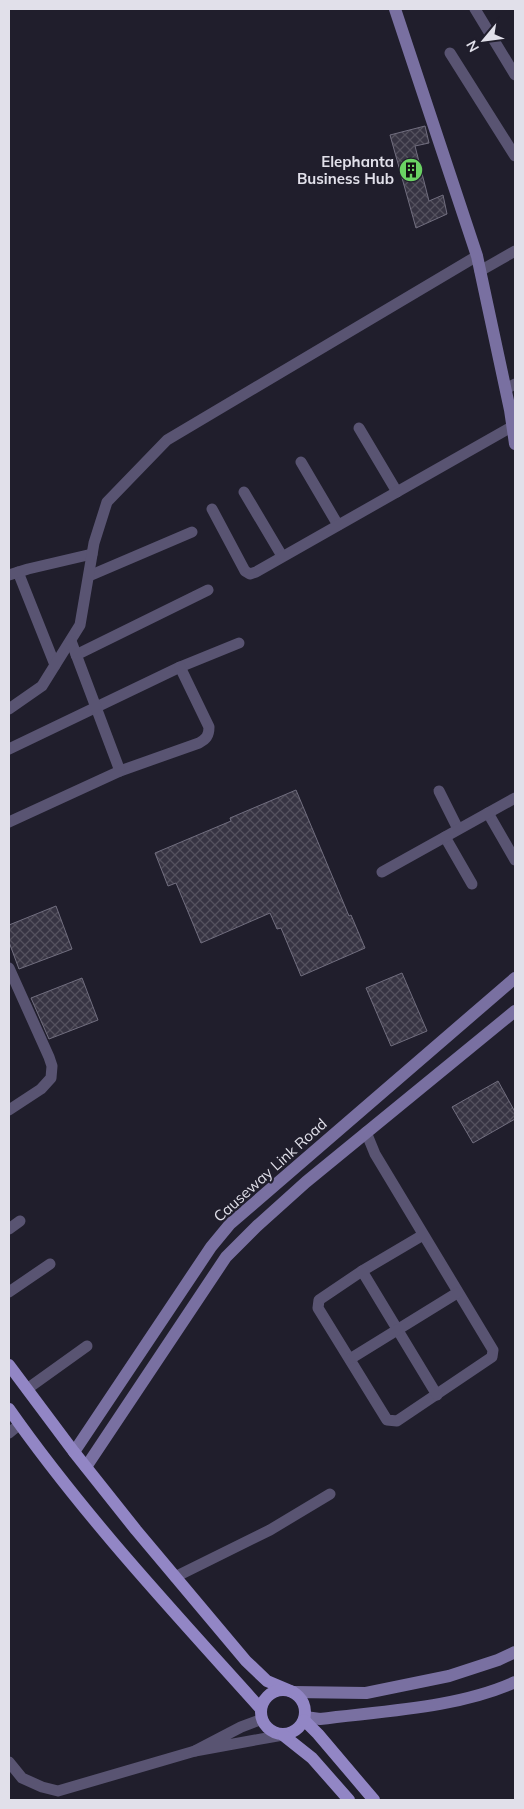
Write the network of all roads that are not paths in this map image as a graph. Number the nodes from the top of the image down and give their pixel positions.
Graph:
1 (395, 9) edge
2 (475, 9) edge
3 (450, 53) dead end
4 (515, 74) edge
5 (515, 156) edge
6 (515, 251) edge
7 (477, 256) junction
8 (480, 271) junction
9 (511, 387) edge
10 (513, 426) junction
11 (359, 428) dead end
12 (515, 443) edge
13 (301, 462) dead end
14 (244, 492) dead end
15 (396, 492) junction
16 (212, 509) dead end
17 (338, 525) junction
18 (192, 532) dead end
19 (92, 554) junction
20 (282, 556) junction
21 (13, 574) edge
22 (89, 576) junction
23 (208, 590) dead end
24 (71, 640) junction
25 (239, 643) dead end
26 (76, 654) junction
27 (55, 665) junction
28 (180, 667) junction
29 (96, 707) junction
30 (9, 709) edge
31 (9, 749) edge
32 (120, 771) junction
33 (439, 791) dead end
34 (515, 798) edge
35 (488, 813) junction
36 (9, 822) edge
37 (458, 829) junction
38 (445, 836) junction
39 (515, 860) edge
40 (382, 872) dead end
41 (472, 884) dead end
42 (9, 968) edge
43 (515, 978) edge
44 (515, 1011) edge
45 (9, 1110) edge
46 (366, 1132) junction
47 (20, 1221) dead end
48 (9, 1229) edge
49 (423, 1234) junction
50 (50, 1264) dead end
51 (362, 1271) junction
52 (9, 1292) edge
53 (457, 1293) junction
54 (398, 1329) junction
55 (87, 1346) dead end
56 (350, 1359) junction
57 (9, 1365) edge
58 (26, 1388) junction
59 (437, 1395) junction
60 (9, 1408) edge
61 (20, 1424) junction
62 (9, 1433) edge
63 (74, 1452) junction
64 (86, 1466) junction
65 (330, 1494) dead end
66 (175, 1577) junction
67 (515, 1652) edge
68 (515, 1682) edge
69 (294, 1692) junction
70 (261, 1714) junction
71 (305, 1719) junction
72 (283, 1735) junction
73 (195, 1751) junction
74 (9, 1762) edge
75 (348, 1800) edge
76 (374, 1800) edge

1 - 7 main road
2 - 4 street
3 - 5 street
6 - 8 street
7 - 8 main road
7 - 19 street
8 - 9 main road
9 - 10 main road
10 - 12 main road
10 - 15 street
11 - 15 street
13 - 17 street
14 - 20 street
15 - 17 street
16 - 20 street
17 - 20 street
18 - 22 street
19 - 21 street
19 - 22 street
21 - 27 street
22 - 24 street
23 - 26 street
24 - 26 street
24 - 27 street
25 - 28 street
26 - 29 street
27 - 30 street
28 - 29 street
28 - 32 street
29 - 31 street
29 - 32 street
32 - 36 street
33 - 37 street
34 - 35 street
35 - 37 street
35 - 39 street
37 - 38 street
38 - 40 street
38 - 41 street
42 - 45 street
43 - 63 main road, Causeway Link Road
44 - 46 main road
46 - 49 street
46 - 64 main road
47 - 48 street
49 - 51 street
49 - 53 street
50 - 52 street
51 - 54 street
51 - 56 street
53 - 54 street
53 - 59 street
54 - 56 street
54 - 59 street
55 - 58 street
56 - 59 street
57 - 58 main road
58 - 63 main road
60 - 61 main road
61 - 62 street
61 - 70 main road
63 - 64 main road
64 - 66 main road
65 - 66 street
66 - 69 main road
67 - 69 main road
68 - 71 main road
69 - 70 main road
69 - 71 main road
70 - 72 main road
70 - 73 street
71 - 72 main road
71 - 76 main road
72 - 73 street
72 - 75 main road
73 - 74 street

